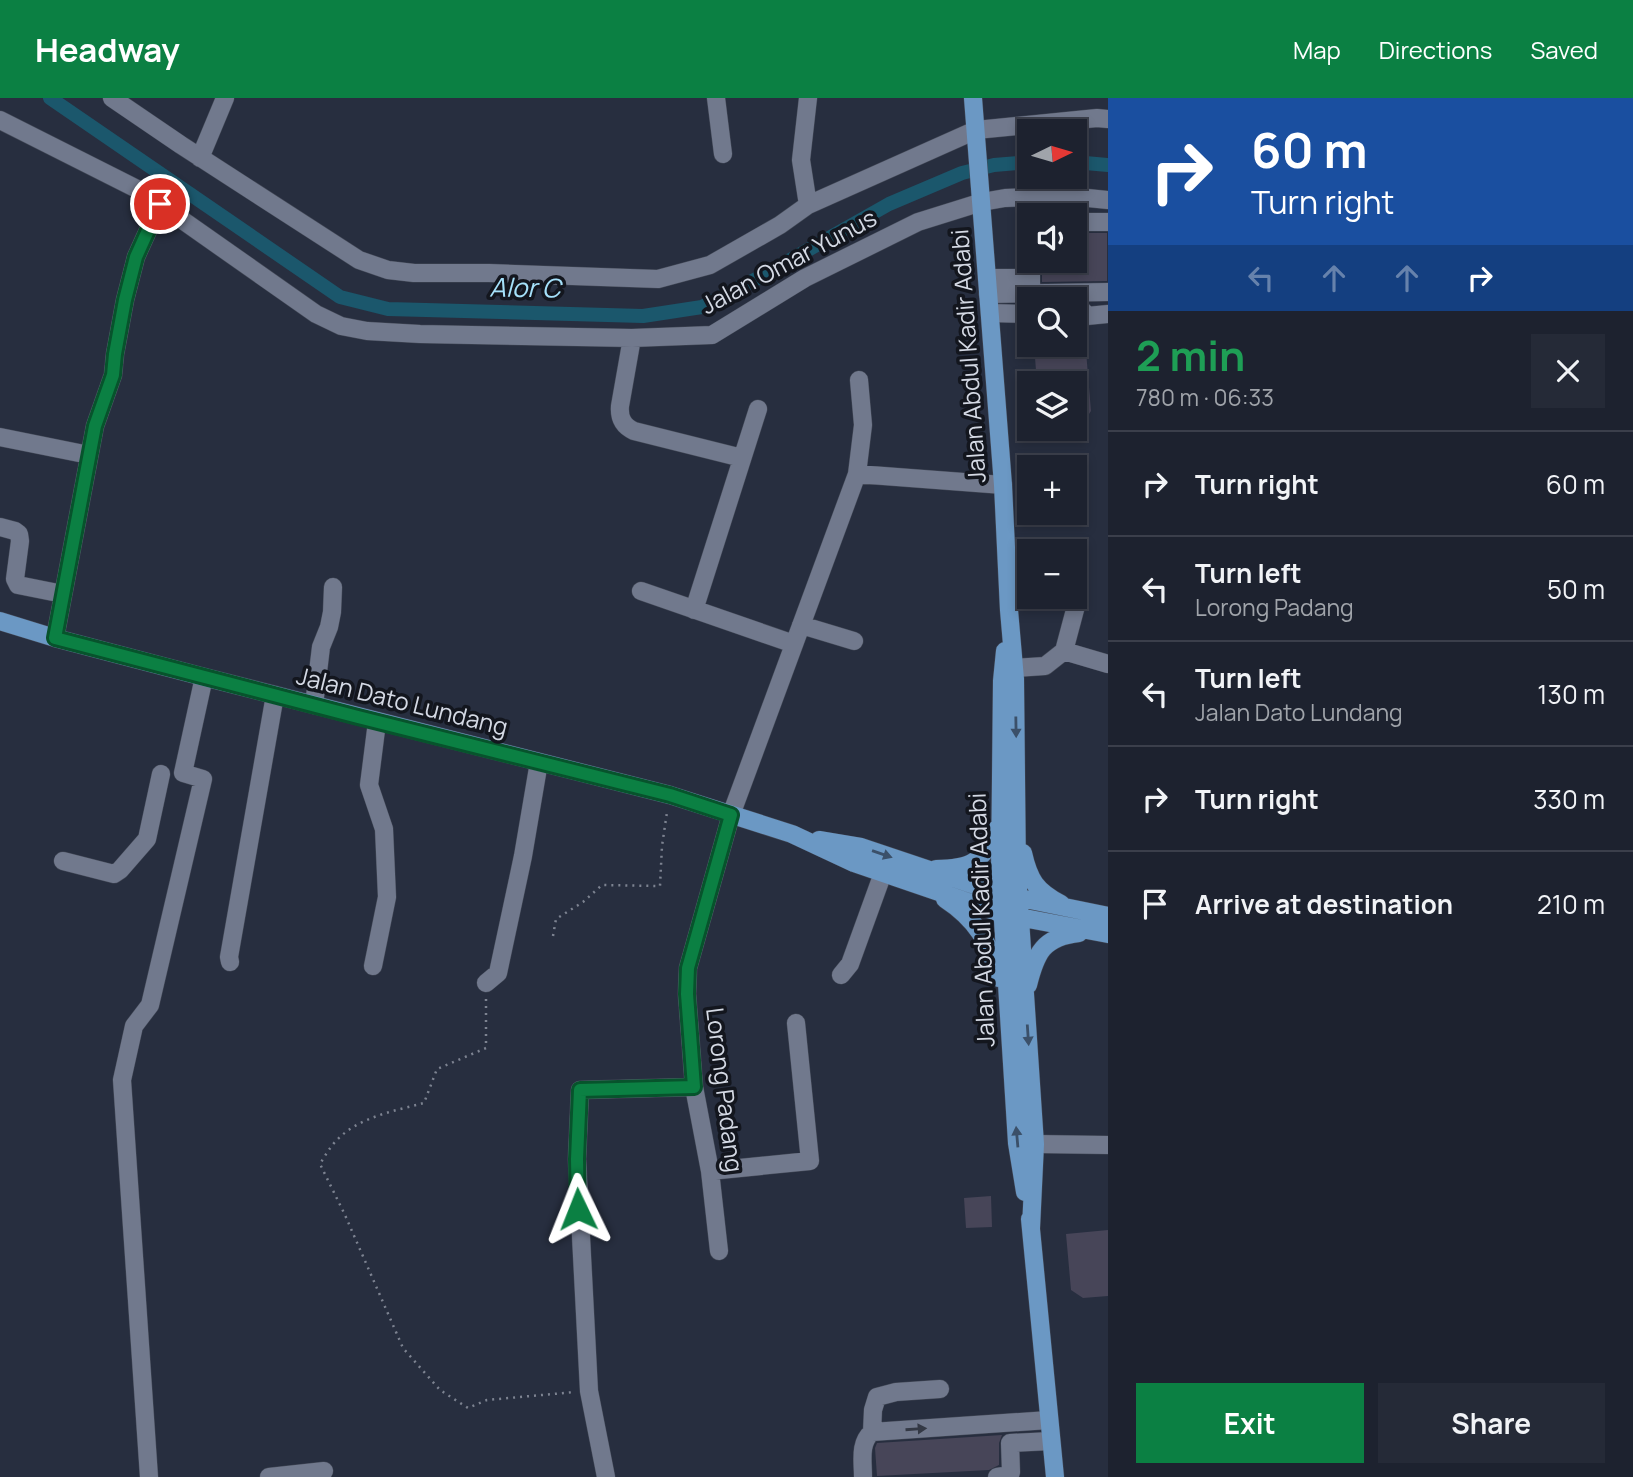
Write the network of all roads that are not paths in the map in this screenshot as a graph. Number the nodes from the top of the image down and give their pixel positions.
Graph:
1 (112, 98) edge
2 (225, 98) edge
3 (716, 98) edge
4 (808, 98) edge
5 (973, 98) edge
6 (0, 120) edge
7 (1108, 120) edge
8 (976, 130) junction
9 (723, 153) dead end
10 (200, 158) junction
11 (981, 194) junction
12 (1108, 201) edge
13 (160, 204) junction
14 (808, 205) junction
15 (1087, 222) edge
16 (1108, 222) edge
17 (1031, 277) edge
18 (988, 286) junction
19 (1108, 292) edge
20 (990, 313) junction
21 (1017, 314) edge
22 (1108, 314) edge
23 (1087, 316) edge
24 (632, 338) junction
25 (859, 380) dead end
26 (758, 410) dead end
27 (0, 437) edge
28 (89, 456) junction
29 (742, 458) junction
30 (857, 474) junction
31 (1003, 485) junction
32 (0, 527) edge
33 (332, 587) dead end
34 (640, 592) dead end
35 (63, 594) junction
36 (1075, 609) edge
37 (694, 610) junction
38 (1009, 610) junction
39 (0, 621) edge
40 (801, 625) junction
41 (55, 638) junction
42 (854, 640) dead end
43 (794, 644) junction
44 (1064, 651) junction
45 (1108, 664) edge
46 (1014, 668) junction
47 (204, 677) junction
48 (275, 695) junction
49 (314, 705) junction
50 (377, 722) junction
51 (539, 762) junction
52 (161, 774) dead end
53 (731, 815) junction
54 (1009, 823) junction
55 (792, 834) junction
56 (63, 862) dead end
57 (926, 869) junction
58 (883, 873) junction
59 (928, 888) junction
60 (1001, 894) junction
61 (1019, 899) junction
62 (1073, 909) junction
63 (1011, 916) junction
64 (1108, 916) edge
65 (1102, 933) edge
66 (230, 962) dead end
67 (373, 966) dead end
68 (841, 975) dead end
69 (486, 983) road end
70 (1025, 997) junction
71 (1008, 1008) junction
72 (796, 1023) dead end
73 (694, 1087) junction
74 (1035, 1144) junction
75 (1108, 1144) edge
76 (710, 1171) junction
77 (1031, 1228) junction
78 (719, 1251) dead end
79 (940, 1389) dead end
80 (1049, 1420) junction
81 (1008, 1423) junction
82 (872, 1432) junction
83 (1051, 1441) junction
84 (1010, 1444) junction
85 (324, 1471) dead end
86 (149, 1477) edge
87 (269, 1477) edge
88 (606, 1477) edge
89 (863, 1477) edge
90 (997, 1477) edge
91 (1055, 1477) edge

1 - 10 street
2 - 10 street
3 - 9 street
4 - 14 street
5 - 8 main road, Jalan Abdul Kadir Adabi
6 - 13 street, Jalan Omar Yunus
7 - 8 street
8 - 11 main road, Jalan Abdul Kadir Adabi
8 - 14 street
10 - 14 street
11 - 12 street, Jalan Omar Yunus
11 - 18 main road, Jalan Abdul Kadir Adabi
11 - 24 street, Jalan Omar Yunus
13 - 24 street, Jalan Omar Yunus
13 - 28 street
15 - 16 street
17 - 18 street
17 - 19 street
18 - 20 main road, Jalan Abdul Kadir Adabi
20 - 21 street
20 - 31 main road, Jalan Abdul Kadir Adabi
22 - 23 street
24 - 29 street
25 - 30 street, Lorong Padang
26 - 29 street
27 - 28 street
28 - 35 street
29 - 37 street
30 - 31 street
30 - 40 street, Lorong Padang
31 - 38 main road, Jalan Abdul Kadir Adabi
32 - 35 street
33 - 49 street
34 - 37 street
35 - 41 street
36 - 44 street
37 - 43 street
38 - 46 main road, Jalan Abdul Kadir Adabi
38 - 54 main road, Jalan Abdul Kadir Adabi
39 - 41 main road, Jalan Dato Lundang
40 - 42 street
40 - 43 street, Lorong Padang
41 - 47 main road, Jalan Dato Lundang
43 - 53 street, Lorong Padang
44 - 45 street
44 - 46 street
46 -> 54 main road, Jalan Abdul Kadir Adabi
47 - 48 main road, Jalan Dato Lundang
47 - 86 street
48 - 49 main road, Jalan Dato Lundang
48 - 66 street
49 - 50 main road, Jalan Dato Lundang
50 - 51 main road, Jalan Dato Lundang
50 - 67 street
51 - 53 main road, Jalan Dato Lundang
51 - 69 street
52 - 56 street
53 - 55 main road, Jalan Dato Lundang
53 - 73 street, Lorong Padang
54 - 57 main road
54 - 60 main road, Jalan Abdul Kadir Adabi
54 - 61 main road, Jalan Abdul Kadir Adabi
54 - 62 main road
55 -> 57 main road, Jalan Dato Lundang
55 - 58 main road, Jalan Dato Lundang
57 - 60 main road, Jalan Dato Lundang
58 - 59 main road, Jalan Dato Lundang
58 - 68 street
59 - 63 main road, Jalan Dato Lundang
59 - 71 main road
60 - 61 main road, Jalan Dato Lundang
60 - 63 main road, Jalan Abdul Kadir Adabi
61 - 62 main road, Jalan Dato Lundang
61 - 63 main road, Jalan Abdul Kadir Adabi
62 - 64 main road, Jalan Dato Lundang
63 - 65 main road, Jalan Dato Lundang
63 - 70 main road, Jalan Abdul Kadir Adabi
63 - 71 main road, Jalan Abdul Kadir Adabi
65 - 70 main road
70 -> 74 main road, Jalan Abdul Kadir Adabi
77 -> 71 main road, Jalan Abdul Kadir Adabi
72 - 76 street
73 - 76 street, Lorong Padang
73 - 88 street
74 - 75 street
74 - 77 main road, Jalan Abdul Kadir Adabi
76 - 78 street, Lorong Padang
77 - 80 main road, Jalan Abdul Kadir Adabi
79 - 82 street
80 - 81 street
80 - 83 main road, Jalan Abdul Kadir Adabi
82 -> 81 street
81 - 84 street
82 - 89 street
83 - 84 street
83 - 91 main road, Jalan Abdul Kadir Adabi
84 - 90 street
85 - 87 street

